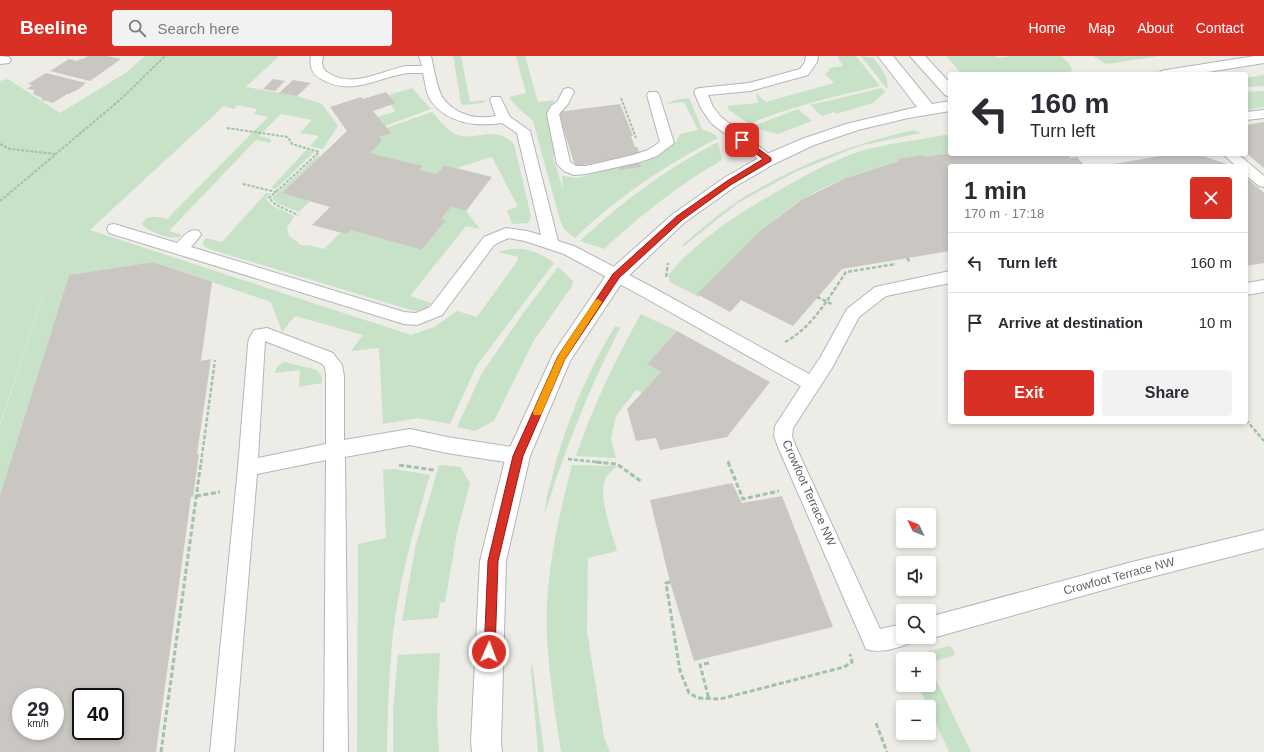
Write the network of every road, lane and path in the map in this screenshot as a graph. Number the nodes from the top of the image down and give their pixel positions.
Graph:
1 (165, 56) edge
2 (317, 56) edge
3 (425, 56) edge
4 (812, 56) edge
5 (885, 56) edge
6 (917, 56) edge
7 (1264, 59) edge
8 (428, 70) junction
9 (1179, 72) edge
10 (948, 90) edge
11 (568, 92) dead end
12 (653, 95) dead end
13 (621, 98) dead end
14 (496, 100) dead end
15 (948, 106) edge
16 (928, 110) junction
17 (1264, 114) edge
18 (1248, 116) edge
19 (504, 119) junction
20 (227, 128) dead end
21 (632, 139) dead end
22 (0, 144) edge
23 (55, 154) junction
24 (1232, 156) edge
25 (768, 160) junction
26 (1242, 164) edge
27 (1248, 170) edge
28 (1264, 183) edge
29 (243, 184) dead end
30 (276, 192) junction
31 (0, 201) edge
32 (298, 215) dead end
33 (114, 228) dead end
34 (194, 235) dead end
35 (551, 244) junction
36 (180, 249) junction
37 (907, 258) dead end
38 (910, 262) dead end
39 (869, 264) dead end
40 (871, 268) dead end
41 (616, 276) junction
42 (948, 277) edge
43 (1264, 286) edge
44 (1248, 289) edge
45 (817, 297) dead end
46 (825, 300) dead end
47 (215, 360) dead end
48 (812, 384) junction
49 (1248, 422) edge
50 (1264, 441) edge
51 (336, 450) junction
52 (518, 456) junction
53 (568, 460) dead end
54 (728, 461) dead end
55 (248, 468) junction
56 (642, 482) dead end
57 (785, 489) dead end
58 (1264, 539) edge
59 (670, 582) dead end
60 (936, 626) edge
61 (896, 636) edge
62 (849, 648) dead end
63 (709, 663) dead end
64 (709, 699) junction
65 (876, 723) dead end
66 (162, 752) edge
67 (222, 752) edge
68 (336, 752) edge
69 (487, 752) edge
70 (887, 752) edge

1 - 23 path
2 - 8 lane
3 - 8 lane
4 - 25 lane
5 - 16 street
6 - 10 street
7 - 9 street
8 - 19 lane
11 - 12 lane
13 - 21 path
14 - 19 lane
15 - 16 street
16 - 25 street
17 - 18 lane
19 - 35 lane
20 - 30 path
22 - 23 path
23 - 31 path
24 - 26 lane
25 - 41 street
27 - 28 lane
29 - 30 path
30 - 32 path
33 - 36 lane
34 - 36 lane
35 - 36 lane
35 - 41 lane
37 - 38 path
39 - 40 path
41 - 48 lane
41 - 52 street
42 - 48 lane, Crowfoot Terrace NW
43 - 44 lane
45 - 46 path
47 - 66 path
48 - 61 lane, Crowfoot Terrace NW
49 - 50 path
51 - 52 lane
51 - 55 lane
51 - 55 lane
51 - 68 lane
52 - 69 street
53 - 56 path
54 - 57 path
55 - 67 lane
58 - 60 lane, Crowfoot Terrace NW
59 - 64 path
62 - 64 path
63 - 64 path
65 - 70 path

